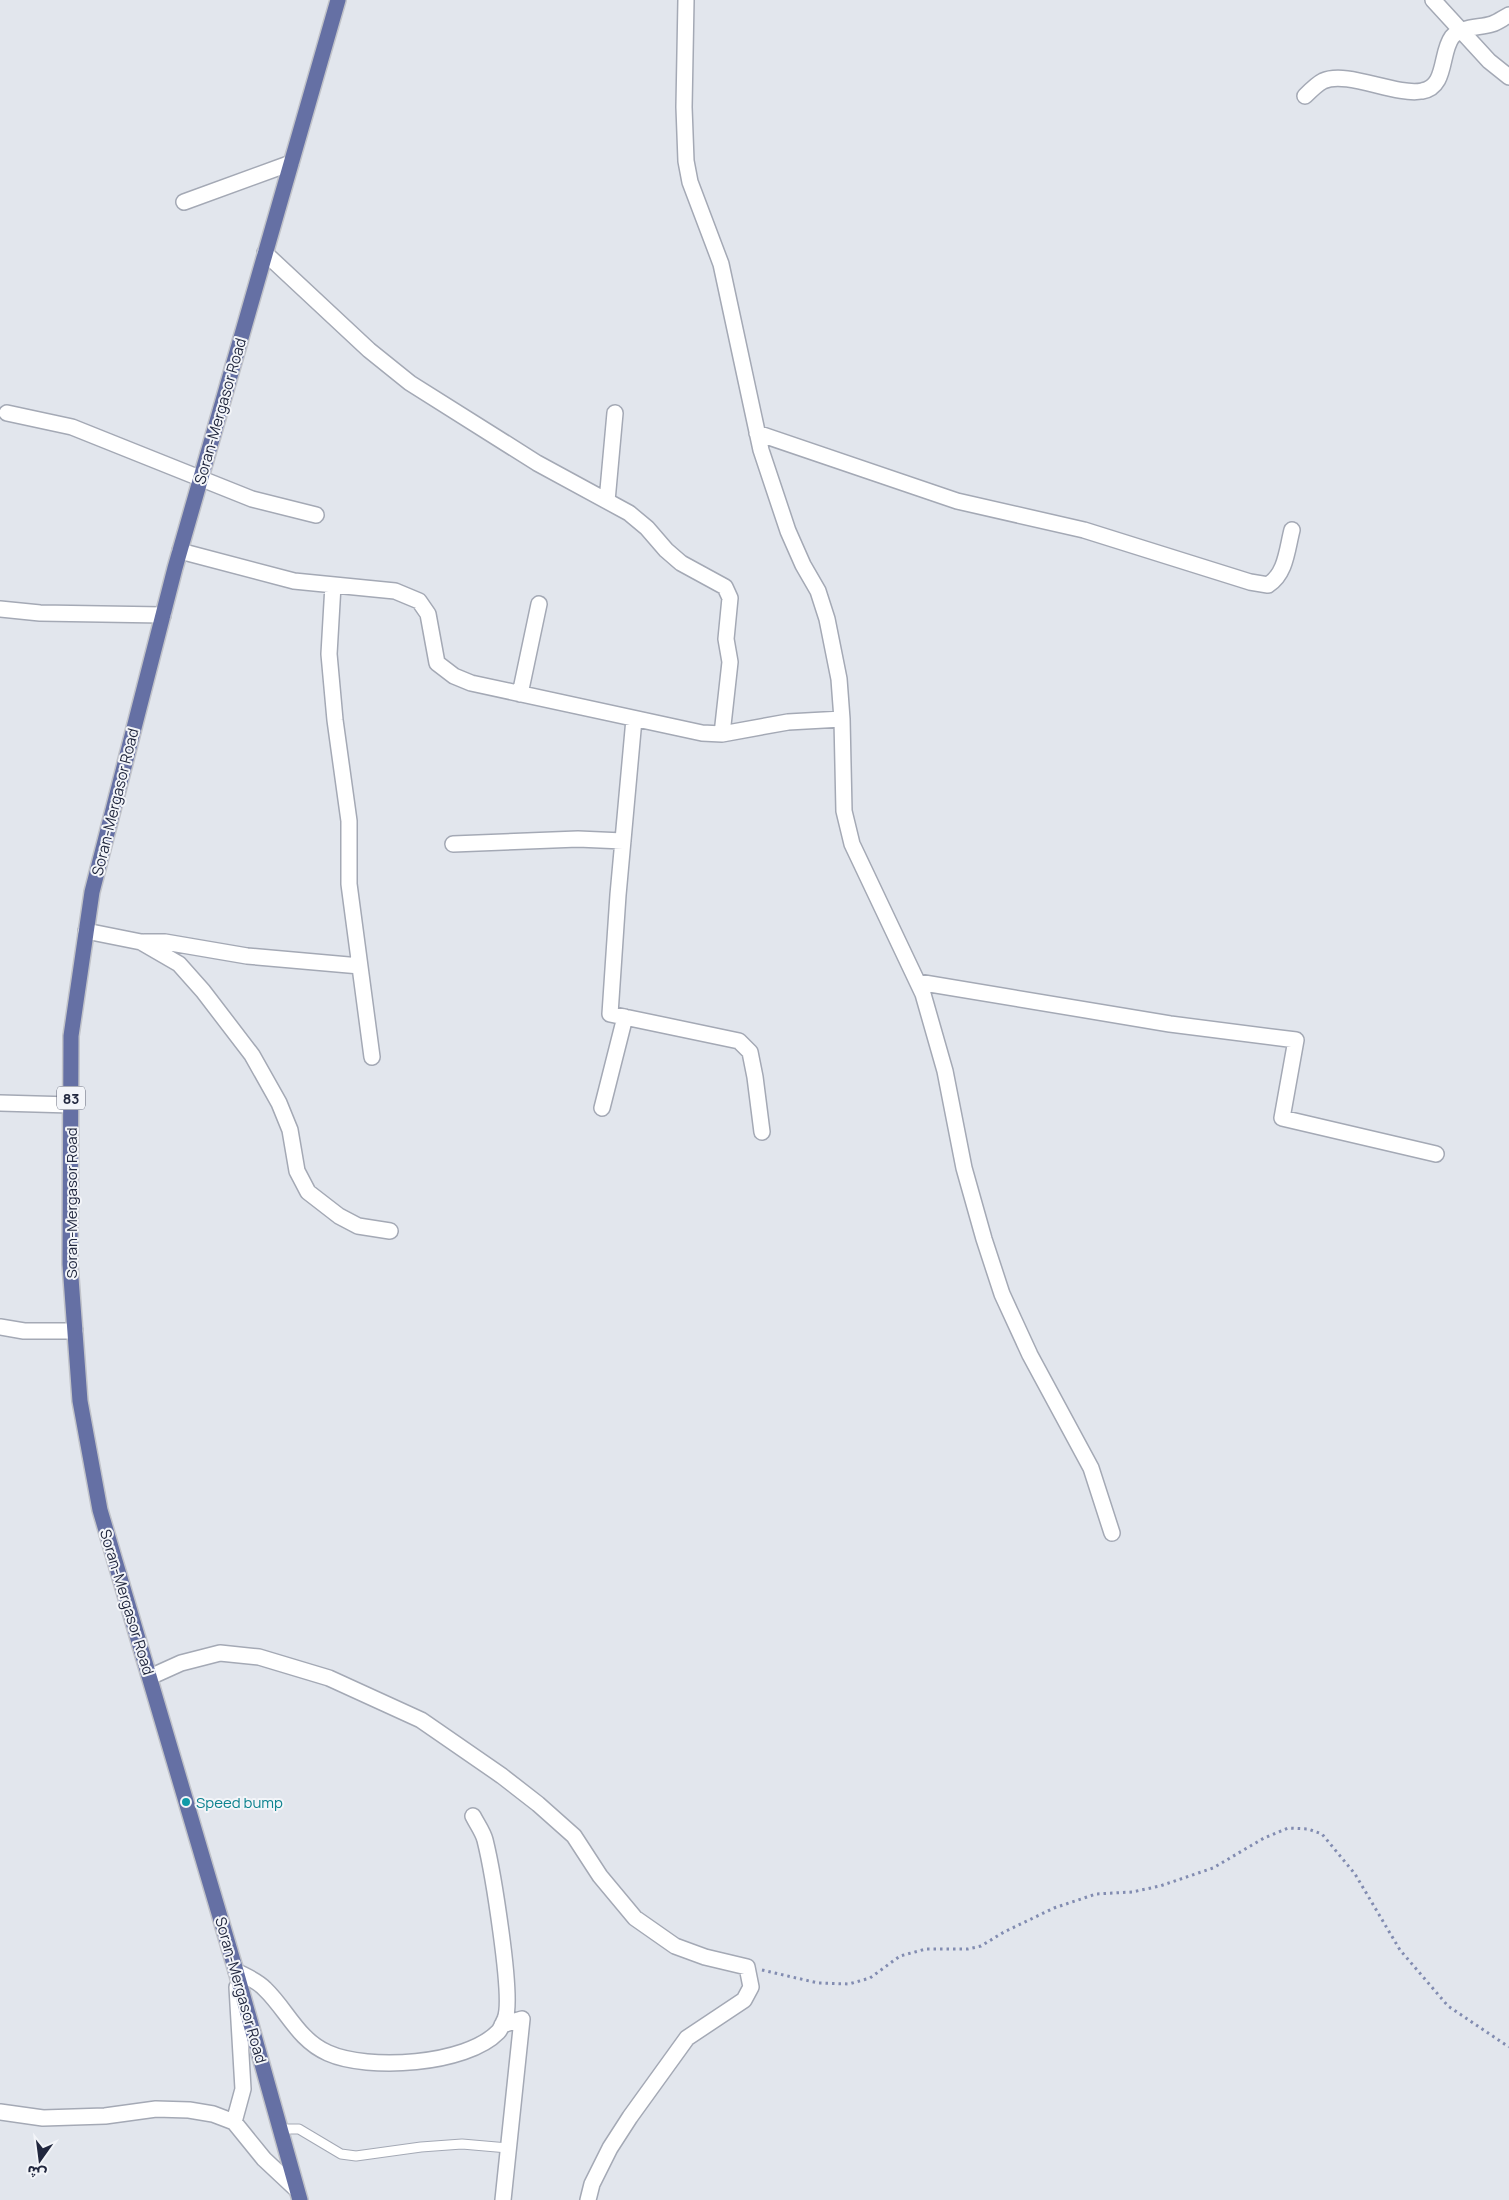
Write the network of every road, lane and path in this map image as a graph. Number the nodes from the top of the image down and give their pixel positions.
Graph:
1 (338, 0) edge
2 (686, 0) edge
3 (1433, 0) edge
4 (1509, 15) edge
5 (1462, 30) junction
6 (1509, 77) edge
7 (1305, 96) dead end
8 (291, 163) junction
9 (184, 202) dead end
10 (265, 253) junction
11 (7, 413) dead end
12 (615, 413) dead end
13 (757, 433) junction
14 (200, 478) junction
15 (607, 501) junction
16 (316, 515) dead end
17 (1292, 530) dead end
18 (180, 551) junction
19 (333, 585) junction
20 (538, 604) dead end
21 (0, 609) edge
22 (163, 614) junction
23 (520, 694) junction
24 (634, 719) junction
25 (842, 719) junction
26 (722, 734) junction
27 (623, 841) junction
28 (453, 844) dead end
29 (86, 931) junction
30 (141, 942) junction
31 (360, 966) junction
32 (918, 982) junction
33 (625, 1017) junction
34 (372, 1057) dead end
35 (0, 1103) edge
36 (71, 1105) junction
37 (602, 1108) dead end
38 (762, 1132) dead end
39 (1436, 1154) dead end
40 (390, 1231) dead end
41 (0, 1327) edge
42 (75, 1331) junction
43 (1112, 1532) dead end
44 (150, 1677) junction
45 (473, 1816) dead end
46 (747, 1967) junction
47 (236, 1971) junction
48 (502, 2025) junction
49 (1509, 2048) edge
50 (1, 2116) edge
51 (234, 2122) junction
52 (279, 2129) junction
53 (508, 2148) junction
54 (298, 2194) edge
55 (503, 2200) edge
56 (588, 2200) edge

1 - 8 main road, Soran-Mergasor Road / 83
2 - 13 street
3 - 5 street
4 - 5 street
5 - 6 street
5 - 7 street
8 - 9 street
8 - 10 main road, Soran-Mergasor Road / 83
10 - 14 main road, Soran-Mergasor Road / 83
10 - 15 street
11 - 14 street
12 - 15 street
13 - 17 street
13 - 25 street
14 - 16 street
14 - 18 main road, Soran-Mergasor Road / 83
15 - 26 street
18 - 19 street
18 - 22 main road, Soran-Mergasor Road / 83
19 - 23 street
19 - 31 street
20 - 23 street
21 - 22 street
22 - 29 main road, Soran-Mergasor Road / 83
23 - 24 street
24 - 26 street
24 - 27 street
25 - 26 street
25 - 32 street
27 - 28 street
27 - 33 street
29 - 30 street
29 - 36 main road, Soran-Mergasor Road / 83
30 - 31 street
30 - 40 street
31 - 34 street
32 - 39 street
32 - 43 street
33 - 37 street
33 - 38 street
35 - 36 street
36 - 42 main road, Soran-Mergasor Road / 83
41 - 42 street
42 - 44 main road, Soran-Mergasor Road / 83
44 - 46 street
44 - 47 main road, Soran-Mergasor Road / 83
45 - 48 street
46 - 49 path
46 - 56 street
47 - 48 street
47 - 51 street
47 - 52 main road, Soran-Mergasor Road / 83
48 - 53 street
50 - 51 street
51 - 54 street
52 - 53 lane
52 - 54 main road, Soran-Mergasor Road / 83
53 - 55 street

